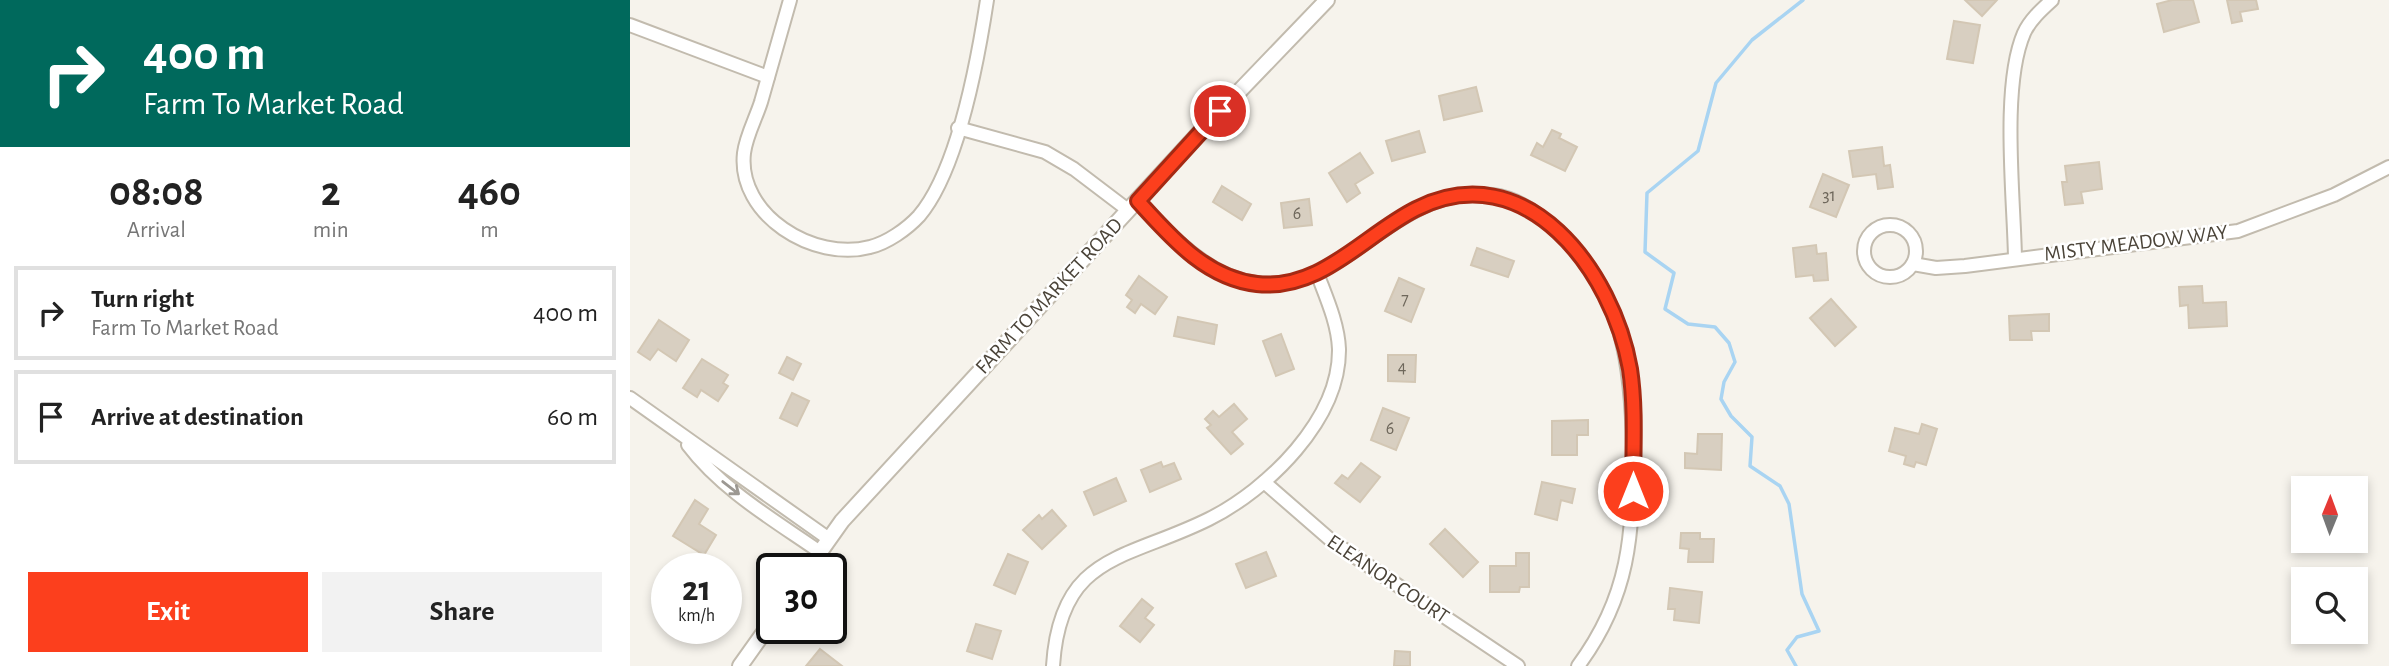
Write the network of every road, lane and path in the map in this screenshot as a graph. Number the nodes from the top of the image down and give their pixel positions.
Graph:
1 (790, 0) edge
2 (987, 0) edge
3 (1327, 0) edge
4 (2052, 0) edge
5 (630, 25) edge
6 (768, 77) junction
7 (958, 128) junction
8 (2389, 167) edge
9 (1133, 205) junction
10 (2015, 258) junction
11 (1913, 264) junction
12 (1317, 273) junction
13 (630, 398) edge
14 (684, 439) junction
15 (1264, 482) junction
16 (829, 539) junction
17 (820, 552) joint
18 (756, 644) edge
19 (740, 666) edge
20 (1053, 666) edge
21 (1518, 666) edge
22 (1578, 666) edge

1 - 6 street
2 - 7 street
3 - 9 street, FARM TO MARKET ROAD
4 - 10 street
5 - 6 street
6 - 7 street
7 - 9 street
8 - 10 street, MISTY MEADOW WAY
9 - 12 street
9 - 16 street, FARM TO MARKET ROAD
10 - 11 street, MISTY MEADOW WAY
11 - 11 street, MISTY MEADOW WAY
12 - 15 street
12 - 22 street
13 - 14 street
14 - 16 street
14 -> 17 street
15 - 20 street
15 - 21 street, ELEANOR COURT
16 - 17 street, FARM TO MARKET ROAD
18 - 19 street

